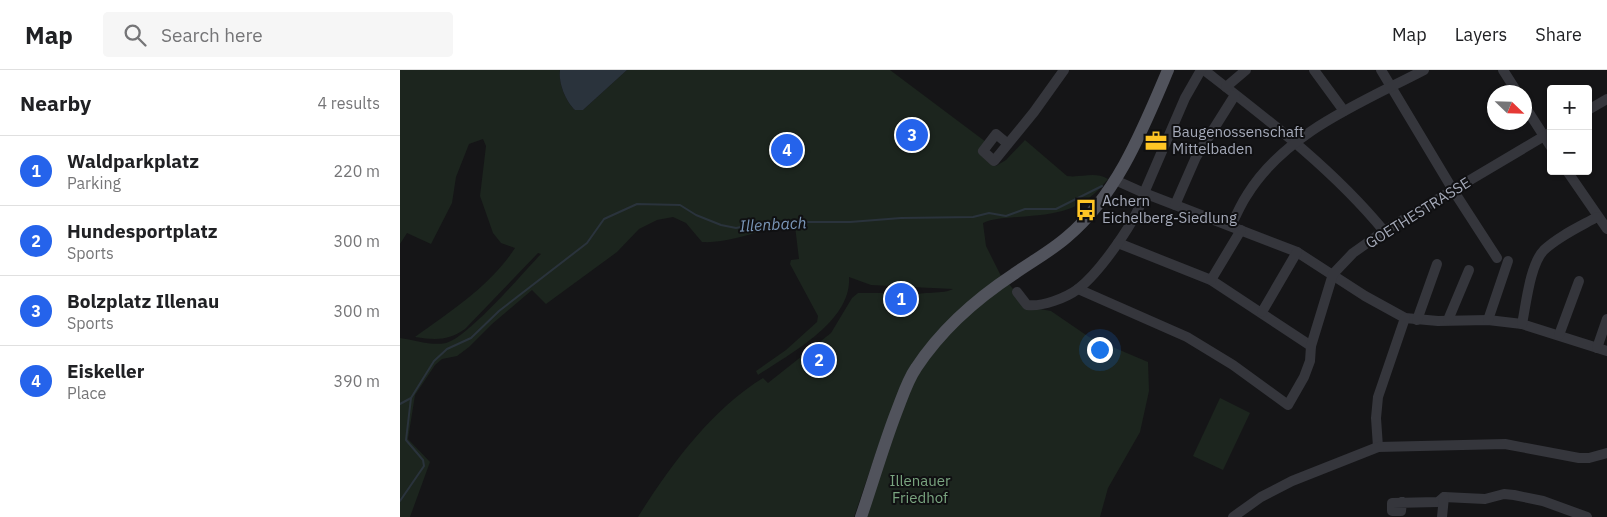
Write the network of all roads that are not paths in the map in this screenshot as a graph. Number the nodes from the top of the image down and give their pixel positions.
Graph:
1 (1064, 70) edge
2 (1168, 70) edge
3 (1202, 70) edge
4 (1246, 70) edge
5 (1314, 70) edge
6 (1382, 70) edge
7 (1424, 70) edge
8 (1503, 70) edge
9 (1513, 85) edge
10 (1226, 87) junction
11 (1392, 87) junction
12 (1235, 95) junction
13 (1607, 99) edge
14 (1592, 108) edge
15 (1344, 111) junction
16 (1532, 115) edge
17 (1547, 134) edge
18 (1294, 143) junction
19 (1008, 144) dead end
20 (1570, 175) edge
21 (1114, 180) junction
22 (1454, 190) junction
23 (1144, 193) junction
24 (1175, 206) junction
25 (1597, 217) junction
26 (1236, 228) junction
27 (1607, 229) edge
28 (1384, 231) junction
29 (1118, 243) junction
30 (1297, 252) junction
31 (1497, 258) dead end
32 (1508, 261) dead end
33 (1437, 264) dead end
34 (1468, 270) dead end
35 (1334, 274) junction
36 (1211, 280) junction
37 (1579, 281) dead end
38 (1078, 289) junction
39 (1017, 292) dead end
40 (1262, 312) junction
41 (1405, 318) junction
42 (1607, 319) edge
43 (1417, 320) junction
44 (1448, 320) junction
45 (1488, 320) junction
46 (1522, 324) junction
47 (1559, 335) junction
48 (1311, 346) junction
49 (1602, 350) edge
50 (1378, 447) junction
51 (1607, 452) edge
52 (1444, 497) junction
53 (1402, 502) dead end
54 (861, 517) edge
55 (1233, 517) edge
56 (1442, 517) edge
57 (1587, 517) edge

1 - 19 street
2 - 21 main road
3 - 10 street
3 - 23 street
4 - 10 street
5 - 15 street
6 - 11 street
7 - 11 street
8 - 9 street
10 - 12 street
11 - 15 street
11 - 22 street
12 - 18 street
12 - 24 street
13 - 14 street
15 - 18 street
16 - 17 street
17 - 22 street, GOETHESTRASSE
18 - 26 street
18 - 28 street
20 - 25 street
21 - 23 street
21 - 54 main road
22 - 28 street, GOETHESTRASSE
22 - 31 street
23 - 24 street
23 - 29 street
24 - 26 street
25 - 27 street
25 - 46 street
26 - 30 street
26 - 36 street
28 - 35 street, GOETHESTRASSE
29 - 36 street
29 - 38 street
30 - 35 street
30 - 40 street
32 - 45 street
33 - 43 street
34 - 44 street
35 - 41 street
35 - 48 street, GOETHESTRASSE
36 - 40 street
37 - 47 street
38 - 39 street
38 - 48 street, GOETHESTRASSE
40 - 48 street
41 - 43 street
41 - 50 street
42 - 49 street
43 - 44 street
44 - 45 street
45 - 46 street
46 - 47 street
47 - 49 street
50 - 51 street
50 - 55 street
52 - 53 street
52 - 56 street
52 - 57 street

